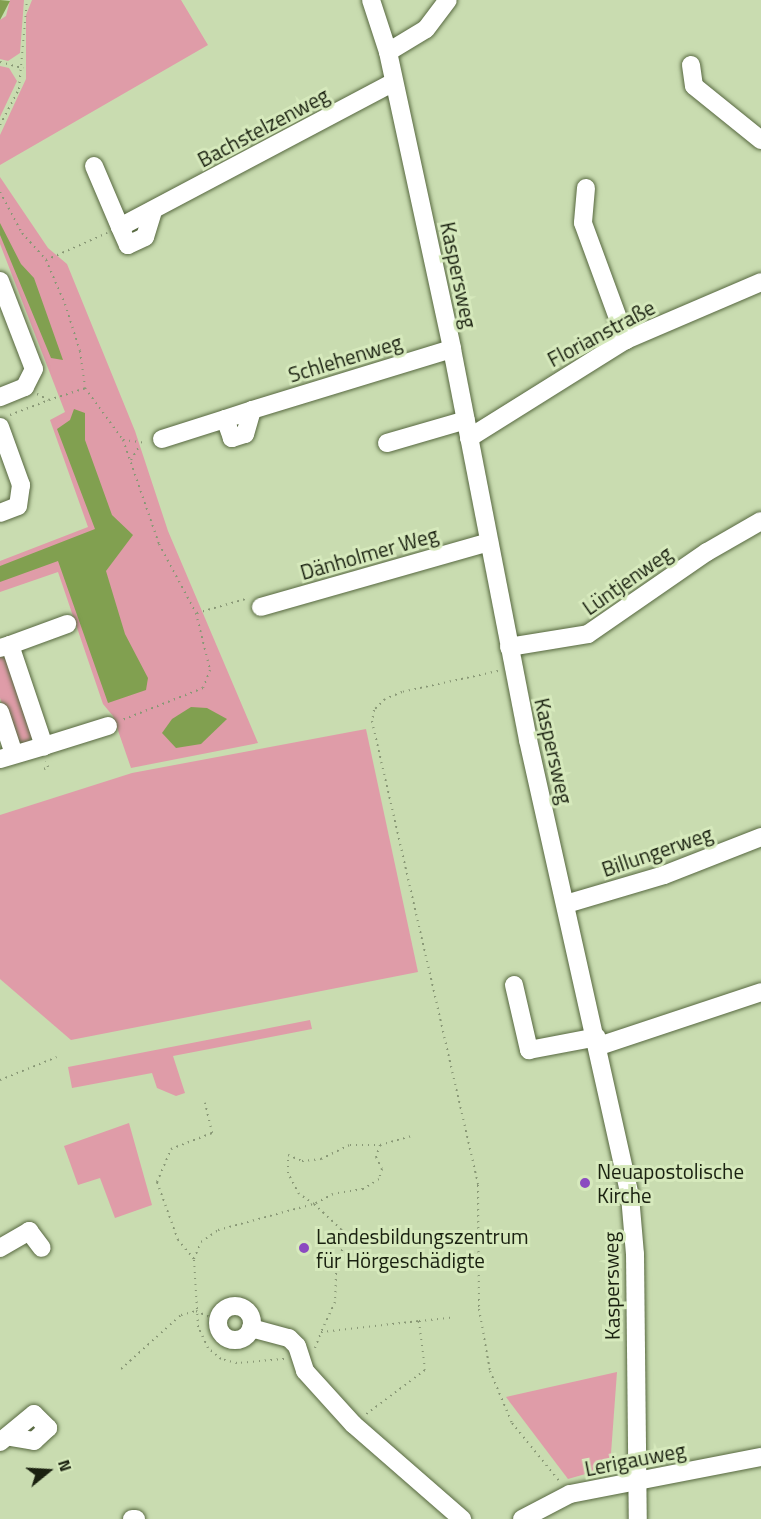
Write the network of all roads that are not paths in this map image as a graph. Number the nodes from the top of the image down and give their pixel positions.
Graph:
1 (371, 0) edge
2 (448, 0) edge
3 (388, 52) junction
4 (691, 65) dead end
5 (394, 82) junction
6 (761, 140) edge
7 (94, 166) dead end
8 (586, 188) dead end
9 (0, 281) edge
10 (761, 282) edge
11 (626, 340) junction
12 (452, 350) junction
13 (0, 397) edge
14 (466, 420) junction
15 (0, 427) edge
16 (469, 438) junction
17 (162, 439) road end
18 (387, 443) dead end
19 (0, 513) edge
20 (761, 521) edge
21 (489, 542) junction
22 (261, 607) road end
23 (67, 624) dead end
24 (5, 646) edge
25 (509, 647) junction
26 (0, 712) edge
27 (108, 726) road end
28 (44, 746) junction
29 (7, 757) edge
30 (761, 837) edge
31 (566, 904) junction
32 (514, 985) dead end
33 (761, 992) edge
34 (598, 1042) junction
35 (0, 1248) edge
36 (42, 1248) dead end
37 (251, 1328) junction
38 (761, 1457) edge
39 (636, 1481) junction
40 (462, 1519) edge
41 (522, 1519) edge
42 (638, 1519) edge

1 - 3 street, Kaspersweg
2 - 3 street
3 - 5 street, Kaspersweg
4 - 6 street
5 - 7 street, Bachstelzenweg
5 - 12 street, Kaspersweg
8 - 11 street
9 - 13 street
10 - 11 street, Florianstraße
11 - 16 street, Florianstraße
12 - 14 street, Kaspersweg
12 - 17 street, Schlehenweg
14 - 16 street, Kaspersweg
14 - 18 street
15 - 19 street
16 - 21 street, Kaspersweg
20 - 25 street, Lüntjenweg
21 - 22 street, Dänholmer Weg
21 - 25 street, Kaspersweg
23 - 24 street
24 - 28 street
25 - 31 street, Kaspersweg
26 - 29 street
27 - 28 street
28 - 29 street
30 - 31 street, Billungerweg
31 - 34 street, Kaspersweg
32 - 34 street
33 - 34 street
34 - 39 street, Kaspersweg
35 - 36 street
37 - 37 street
37 - 40 street
38 - 39 street, Lerigauweg
39 - 41 street, Lerigauweg
39 - 42 street, Kaspersweg

